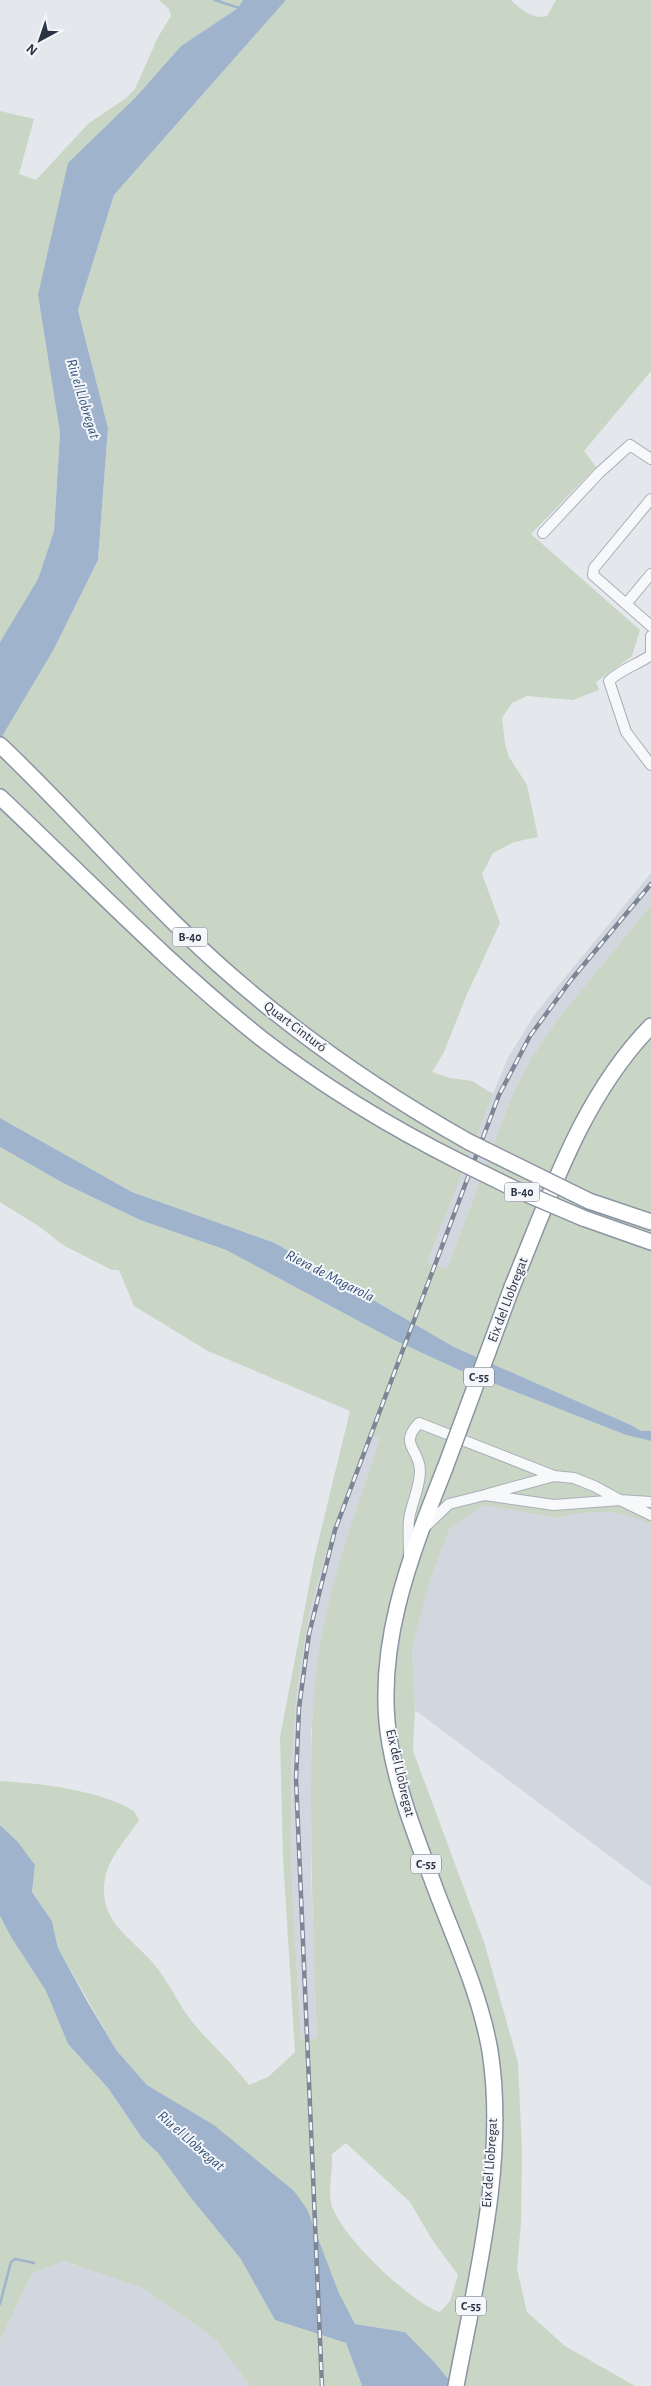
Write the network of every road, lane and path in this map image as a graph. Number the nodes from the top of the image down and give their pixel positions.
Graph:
1 (651, 459) edge
2 (651, 499) edge
3 (543, 533) dead end
4 (651, 574) edge
5 (626, 604) junction
6 (651, 626) edge
7 (651, 636) edge
8 (651, 653) edge
9 (0, 745) edge
10 (651, 765) edge
11 (0, 797) edge
12 (651, 1026) edge
13 (651, 1037) edge
14 (600, 1095) junction
15 (651, 1222) edge
16 (651, 1242) edge
17 (554, 1476) junction
18 (435, 1492) junction
19 (485, 1495) junction
20 (620, 1500) junction
21 (651, 1502) edge
22 (449, 1504) junction
23 (651, 1515) edge
24 (409, 1520) junction
25 (422, 1530) junction
26 (409, 1569) junction
27 (456, 2386) edge

1 - 3 street
2 - 5 street
4 - 5 street
5 - 6 street
7 - 8 street
8 - 10 street
9 - 15 highway, Quart Cinturó / B-40, bridge
11 - 16 highway, Quart Cinturó / B-40, bridge
12 - 14 highway, Eix del Llobregat / C-55
13 - 14 highway, Eix del Llobregat / C-55
14 - 18 highway, Eix del Llobregat / C-55, bridge
17 - 19 street
17 - 20 street
17 - 24 street
18 - 22 street
18 - 24 street
18 - 25 highway, Eix del Llobregat / C-55
19 - 20 street
19 - 22 street
20 - 21 street
20 - 23 street
22 - 25 street
24 - 26 street
25 - 26 highway, Eix del Llobregat / C-55
26 - 27 highway, Eix del Llobregat / C-55

